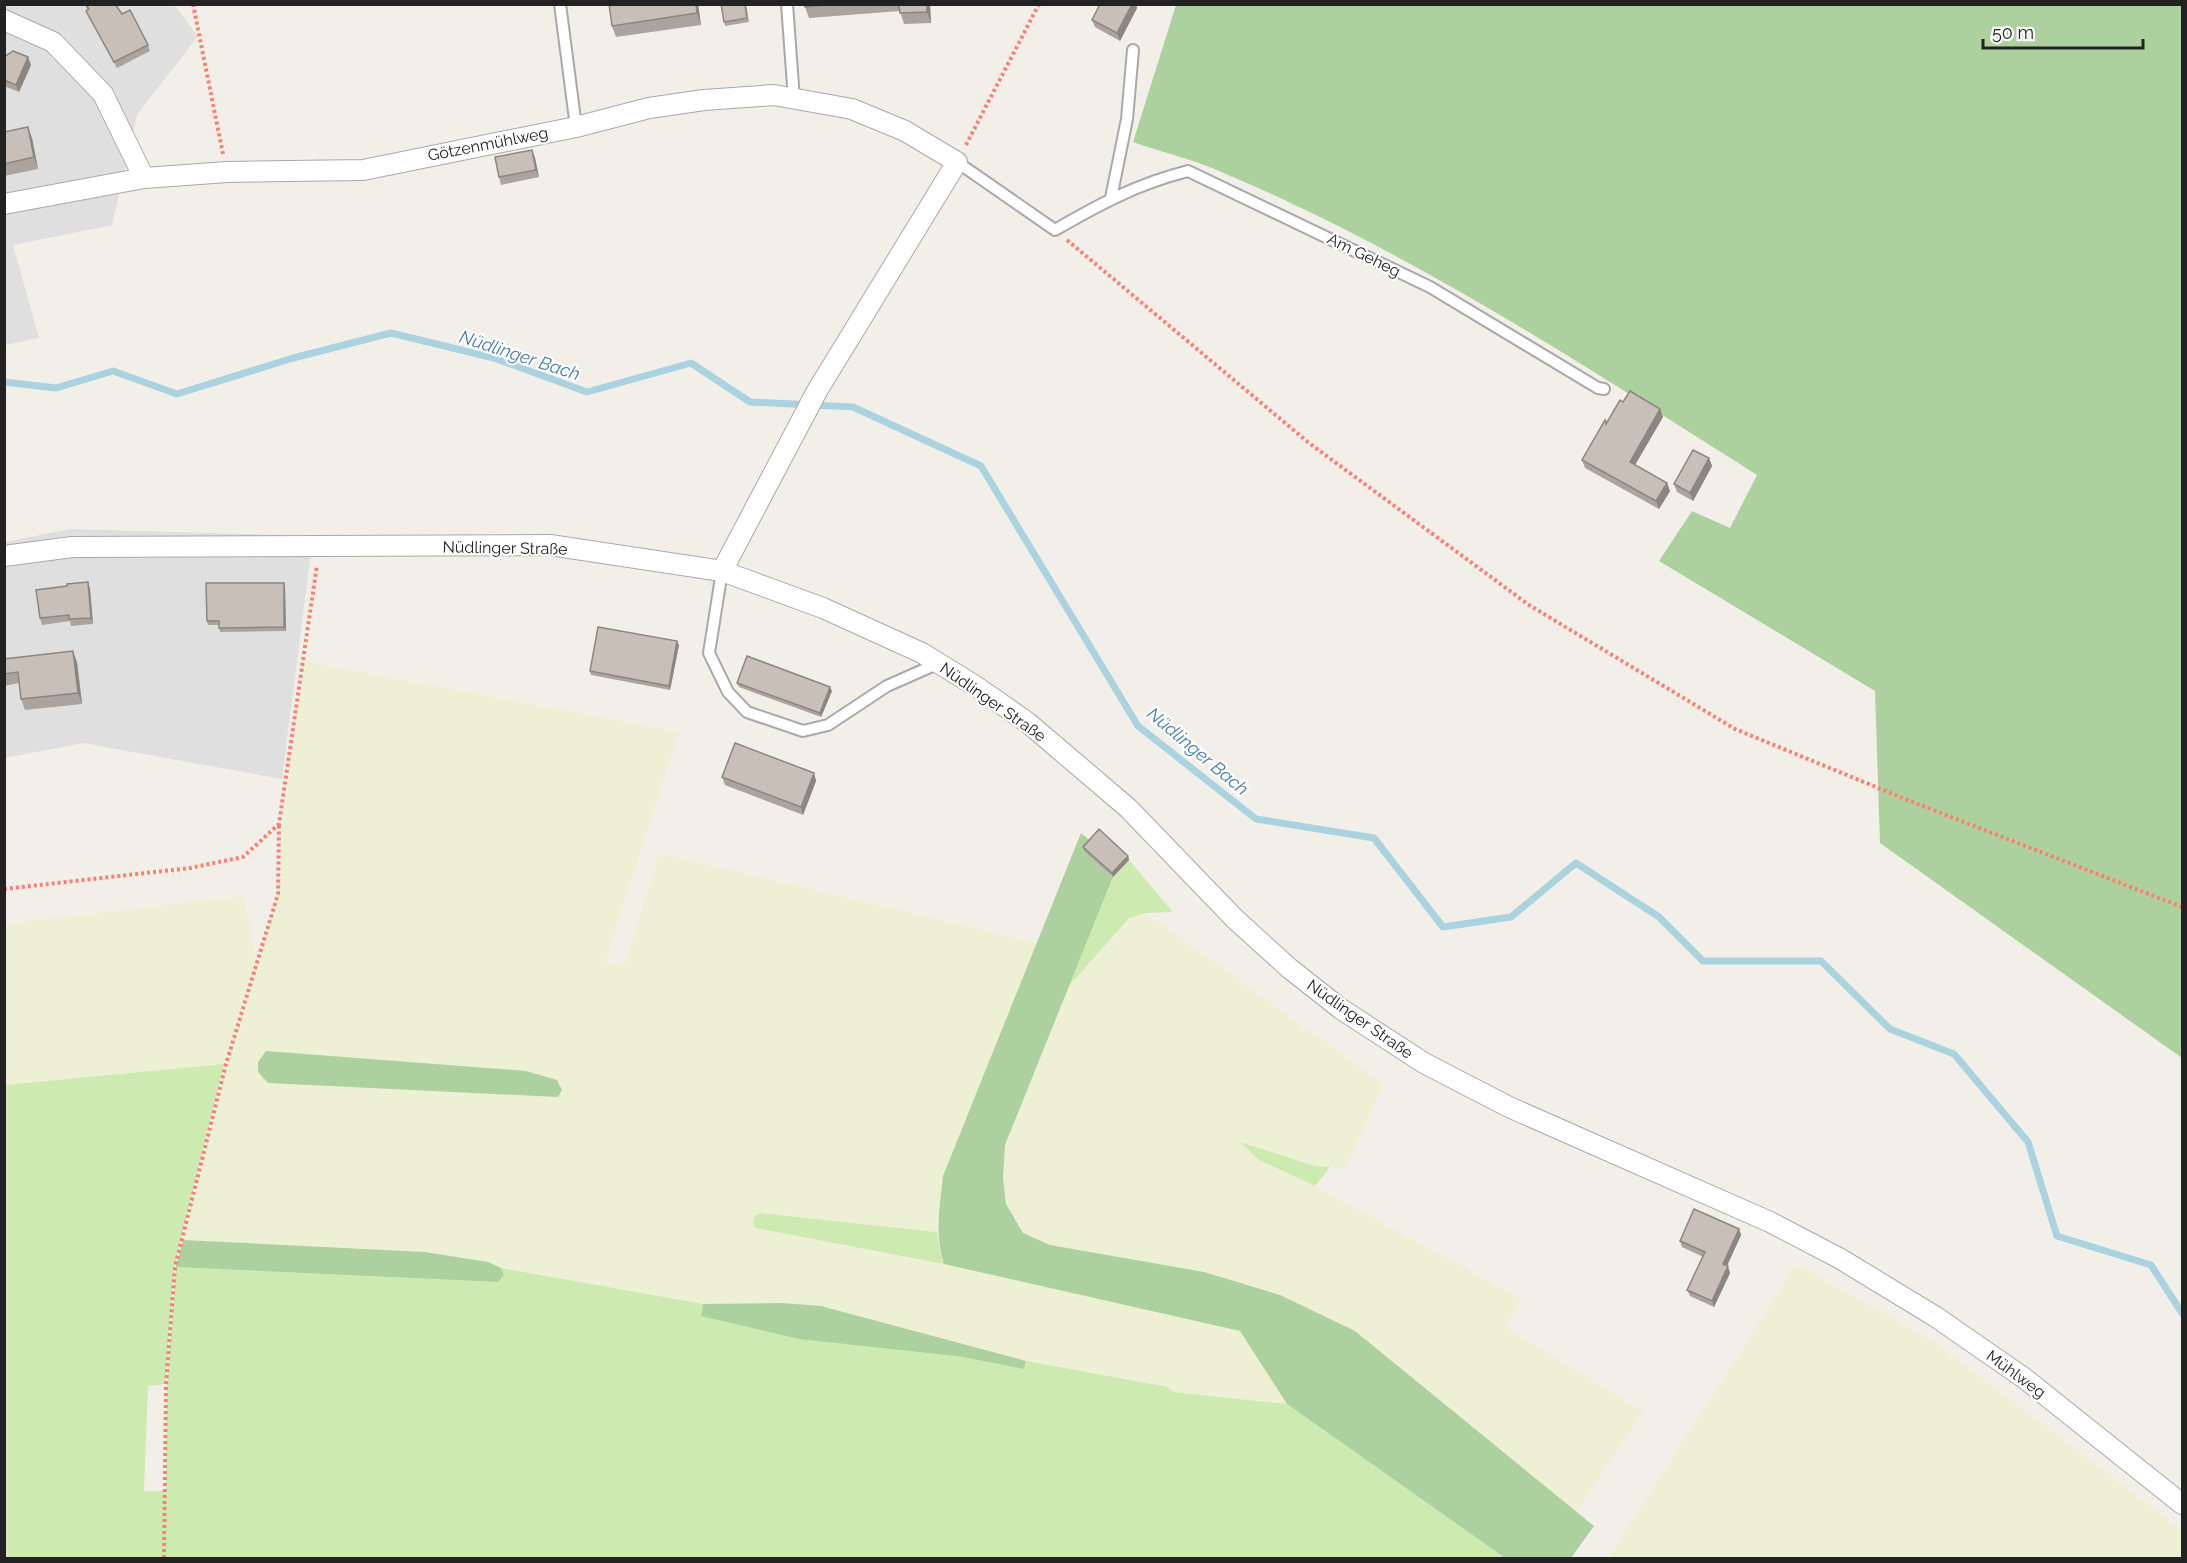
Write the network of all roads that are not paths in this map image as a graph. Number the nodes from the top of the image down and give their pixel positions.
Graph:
1 (560, 4) edge
2 (788, 4) edge
3 (4, 20) edge
4 (1133, 50) dead end
5 (794, 99) junction
6 (576, 127) junction
7 (957, 162) junction
8 (144, 178) junction
9 (1111, 198) junction
10 (4, 204) edge
11 (1605, 389) dead end
12 (4, 556) edge
13 (722, 571) junction
14 (939, 663) junction
15 (1839, 1258) joint
16 (2182, 1504) edge

1 - 6 lane
2 - 5 lane
3 - 8 street
4 - 9 lane
5 - 6 street, Götzenmühlweg
5 - 7 street, Götzenmühlweg
6 - 8 street, Götzenmühlweg
7 - 9 lane, Am Geheg
7 - 13 street
8 - 10 street, Götzenmühlweg
9 - 11 lane, Am Geheg
12 - 13 street, Nüdlinger Straße
13 - 14 street, Nüdlinger Straße
13 - 14 lane
14 - 15 street, Nüdlinger Straße
15 - 16 street, Mühlweg

